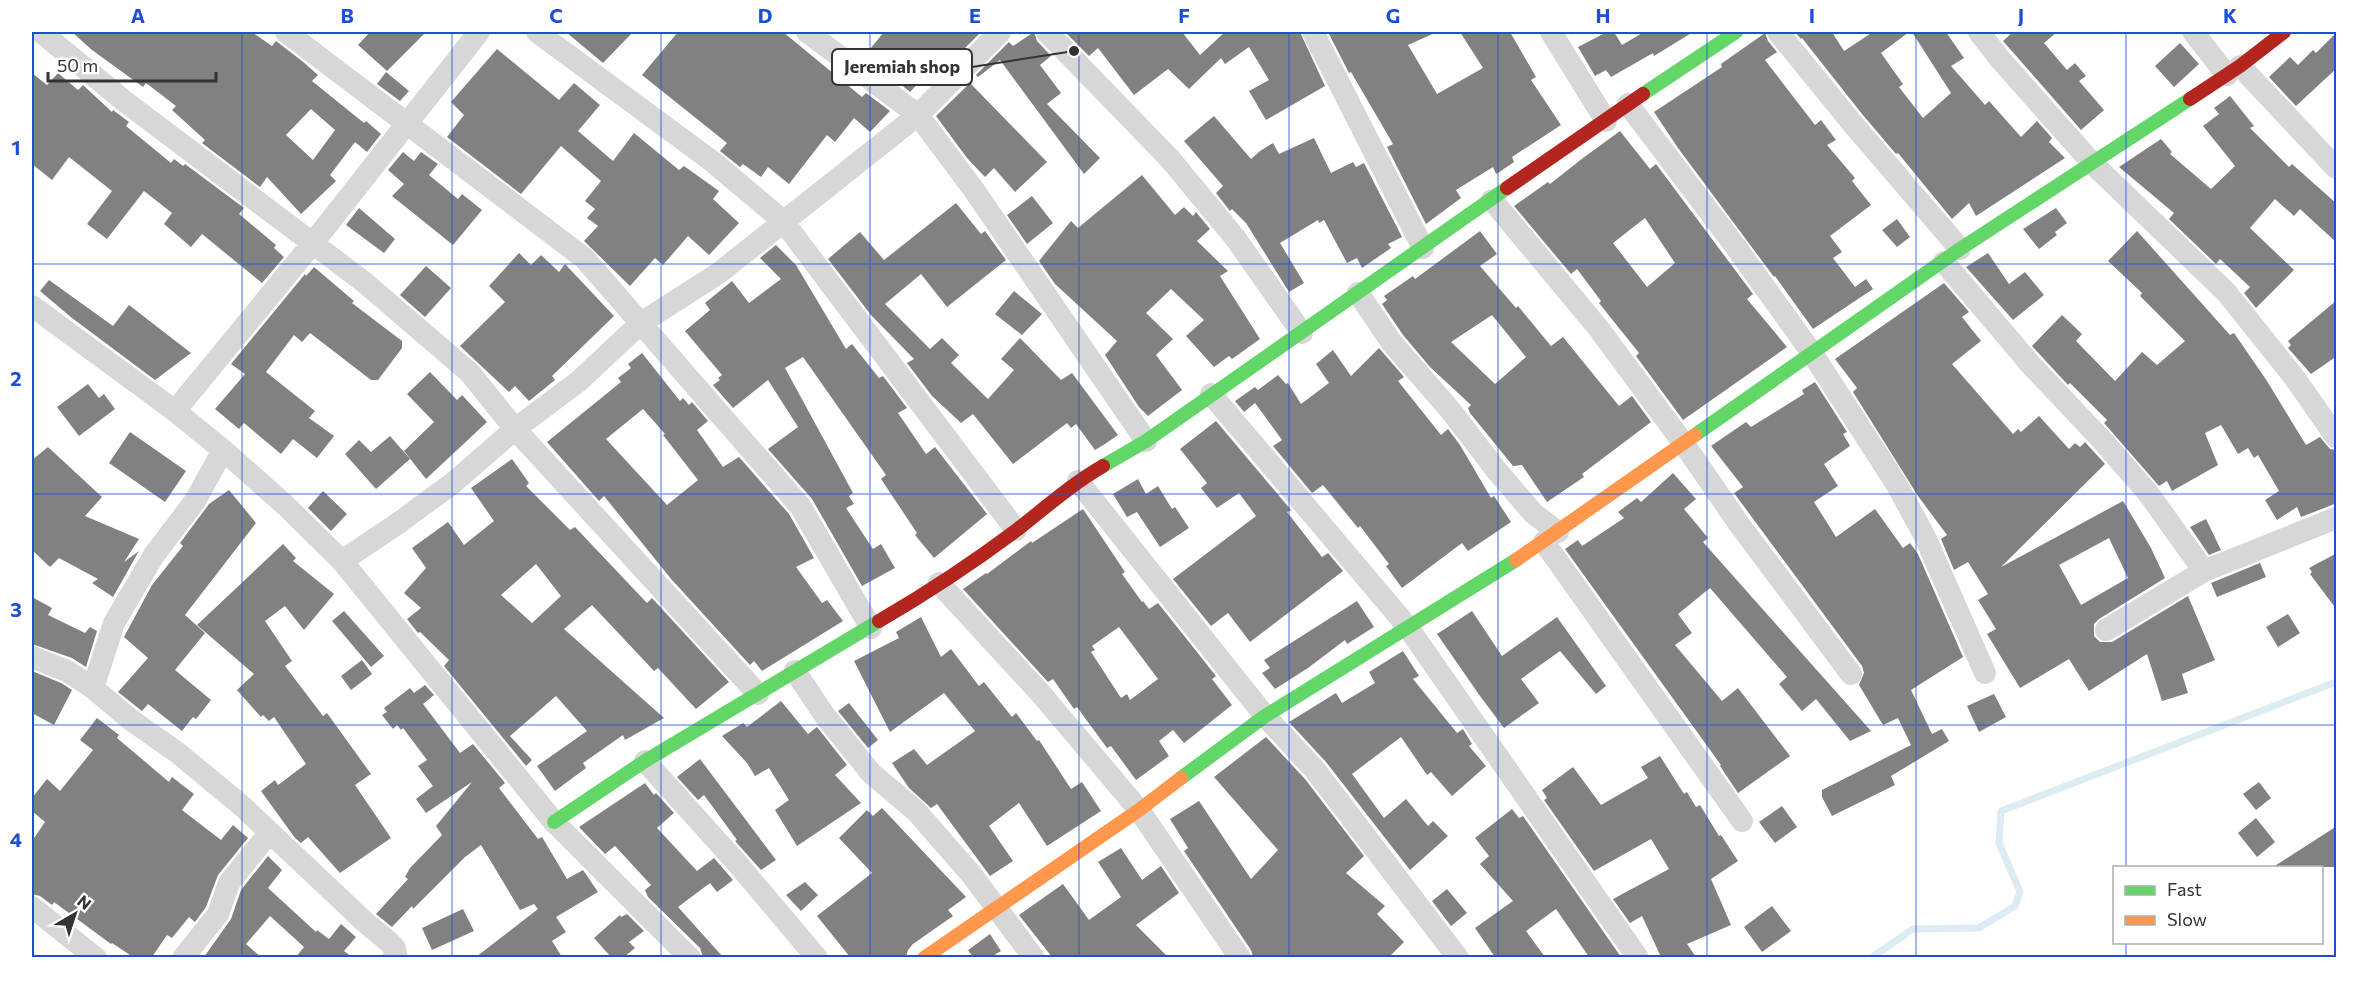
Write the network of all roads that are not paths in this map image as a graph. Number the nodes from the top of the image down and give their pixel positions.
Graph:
1 (41, 32) edge
2 (286, 32) edge
3 (479, 32) edge
4 (537, 32) edge
5 (807, 32) edge
6 (1000, 32) edge
7 (1047, 32) edge
8 (1313, 32) edge
9 (1551, 32) edge
10 (1778, 32) edge
11 (1979, 32) edge
12 (2193, 32) edge
13 (2284, 32) edge
14 (1731, 33) edge
15 (2233, 71) junction
16 (1628, 104) junction
17 (918, 115) junction
18 (1606, 121) junction
19 (407, 126) junction
20 (2093, 164) junction
21 (2337, 168) edge
22 (1492, 200) junction
23 (783, 221) junction
24 (312, 244) junction
25 (1423, 248) junction
26 (1952, 255) junction
27 (1358, 293) junction
28 (32, 306) edge
29 (641, 323) junction
30 (1302, 333) junction
31 (1812, 353) junction
32 (1211, 394) junction
33 (175, 411) junction
34 (515, 429) junction
35 (2337, 437) edge
36 (1146, 441) junction
37 (1684, 444) junction
38 (223, 450) junction
39 (1078, 481) junction
40 (2337, 519) edge
41 (1016, 530) junction
42 (1551, 537) junction
43 (342, 561) junction
44 (2204, 571) junction
45 (939, 583) junction
46 (1407, 626) junction
47 (871, 628) junction
48 (2106, 630) dead end
49 (32, 657) edge
50 (795, 671) junction
51 (1985, 673) dead end
52 (1851, 674) dead end
53 (93, 688) junction
54 (758, 694) junction
55 (1266, 716) junction
56 (645, 761) junction
57 (1138, 810) junction
58 (1742, 820) dead end
59 (554, 822) junction
60 (269, 833) junction
61 (32, 907) edge
62 (996, 908) junction
63 (96, 957) edge
64 (183, 957) edge
65 (393, 957) edge
66 (690, 957) edge
67 (816, 957) edge
68 (924, 957) edge
69 (1034, 957) edge
70 (1240, 957) edge
71 (1458, 957) edge
72 (1638, 957) edge

1 - 24 street
2 - 19 street
3 - 19 street
4 - 23 street
5 - 17 street
6 - 17 street
7 - 30 street
8 - 25 street
9 - 18 street
10 - 26 street
11 - 20 street
12 - 15 street
13 - 15 street
14 - 16 street
15 - 20 street
15 - 21 street
16 - 18 street
16 - 31 street
17 - 23 street
17 - 36 street
18 - 22 street
19 - 24 street
19 - 29 street
20 - 26 street
20 - 35 street
22 - 25 street
22 - 37 street
23 - 29 street
23 - 41 street
24 - 33 street
24 - 34 street
25 - 27 street
26 - 31 street
26 - 44 street
27 - 30 street
27 - 42 street
28 - 33 street
29 - 34 street
29 - 47 street
30 - 32 street
31 - 37 street
31 - 51 street
32 - 36 street
32 - 46 street
33 - 38 street
34 - 43 street
34 - 54 street
36 - 39 street
37 - 42 street
37 - 52 street
38 - 43 street
38 - 53 street
39 - 41 street
39 - 55 street
40 - 44 street
41 - 45 street
42 - 46 street
42 - 58 street
43 - 59 street
44 - 48 street
45 - 47 street
45 - 57 street
46 - 55 street
46 - 72 street
47 - 50 street
49 - 53 street
50 - 54 street
50 - 62 street
53 - 60 street
54 - 56 street
55 - 57 street
55 - 71 street
56 - 59 street
56 - 67 street
57 - 62 street
57 - 70 street
59 - 66 street
60 - 64 street
60 - 65 street
61 - 63 street
62 - 68 street
62 - 69 street

